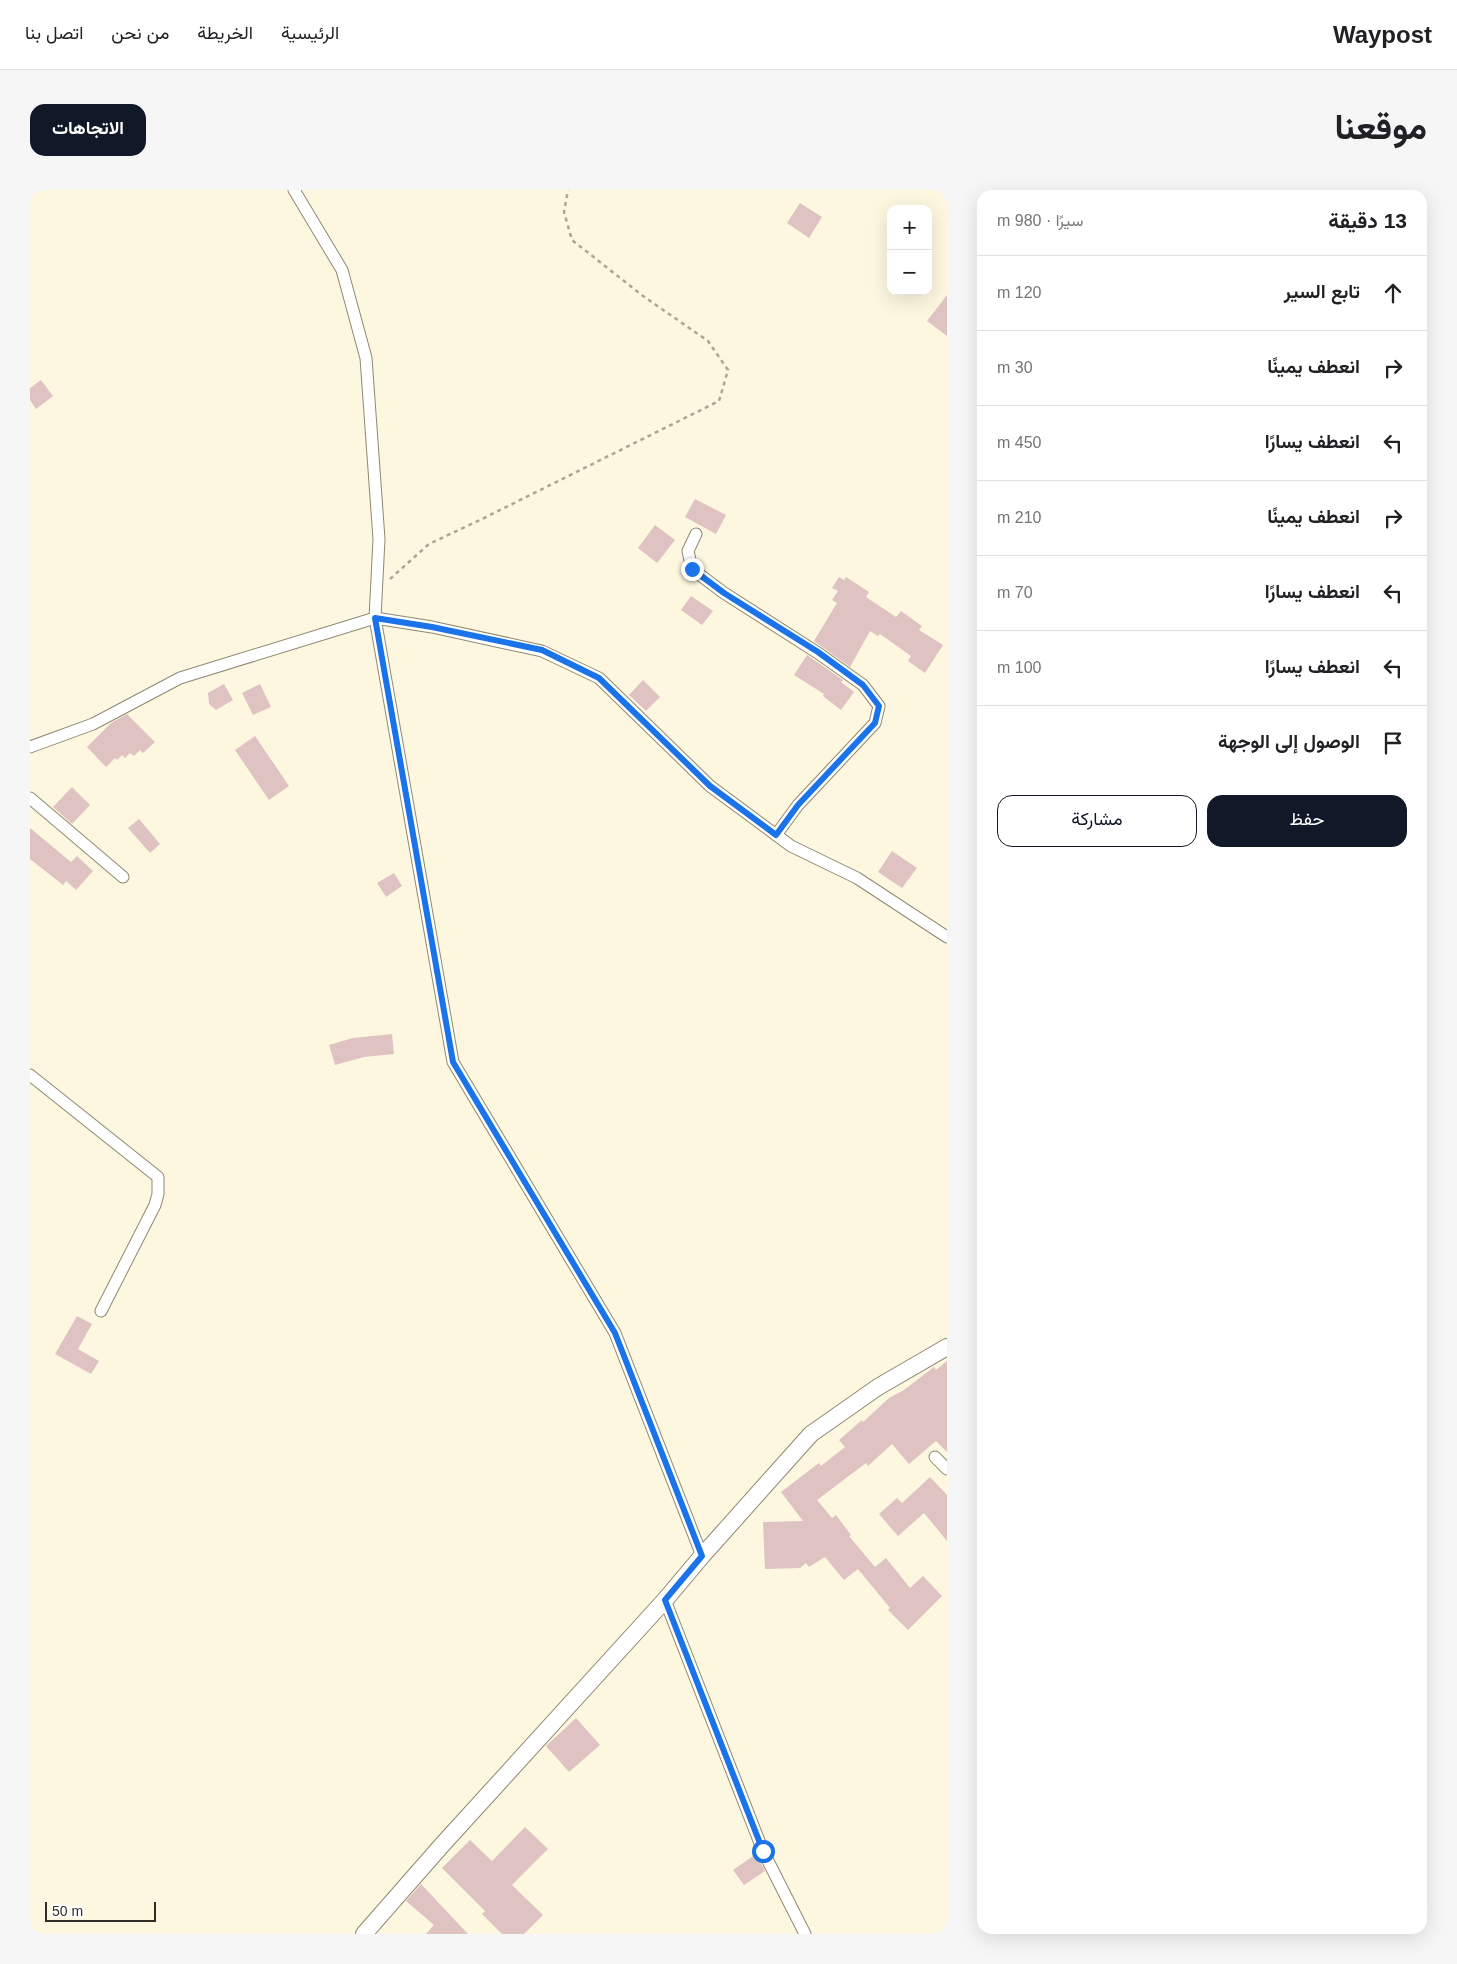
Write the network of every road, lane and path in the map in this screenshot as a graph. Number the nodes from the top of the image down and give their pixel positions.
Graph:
1 (294, 190) edge
2 (568, 190) edge
3 (696, 534) dead end
4 (376, 592) junction
5 (375, 618) junction
6 (30, 747) edge
7 (30, 798) edge
8 (776, 835) junction
9 (123, 877) dead end
10 (947, 938) edge
11 (30, 1075) edge
12 (101, 1312) dead end
13 (947, 1347) edge
14 (935, 1457) dead end
15 (947, 1469) edge
16 (702, 1556) junction
17 (665, 1600) junction
18 (364, 1934) edge
19 (805, 1934) edge

1 - 4 street
2 - 4 path
3 - 8 street
4 - 5 street
5 - 6 street
5 - 8 street
5 - 16 street
7 - 9 street
8 - 10 street
11 - 12 street
13 - 16 street
14 - 15 street
16 - 17 street
17 - 18 street
17 - 19 street

